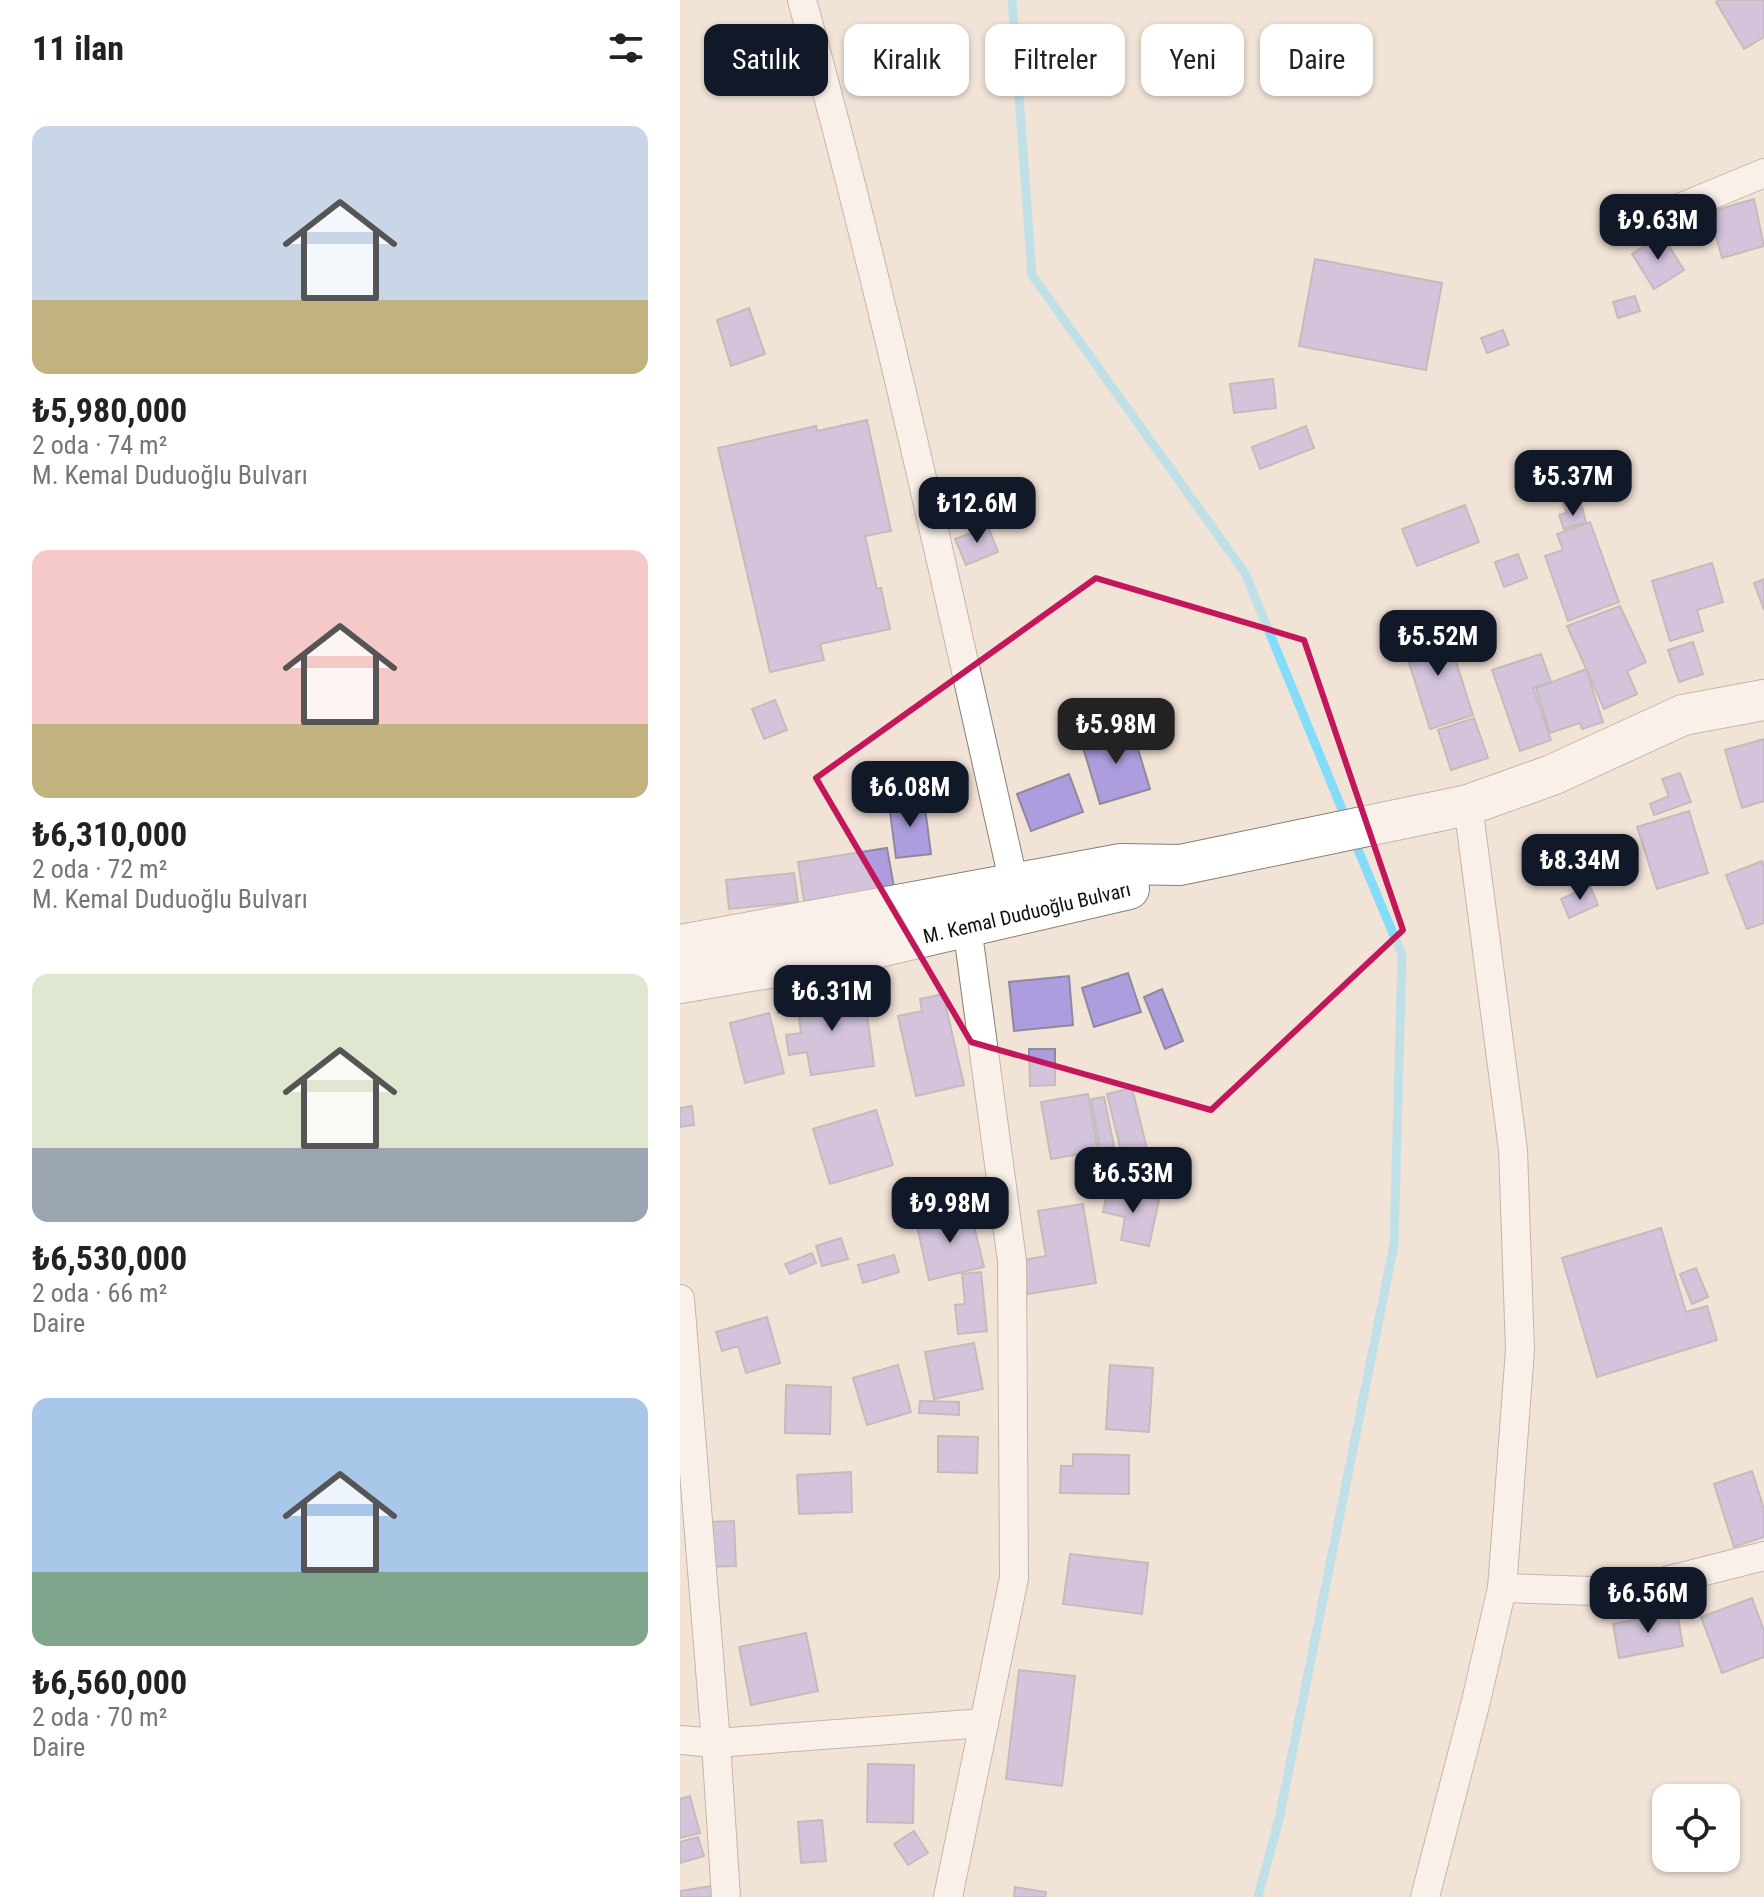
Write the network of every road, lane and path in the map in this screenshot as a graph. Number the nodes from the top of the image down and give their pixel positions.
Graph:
1 (802, 0) edge
2 (1764, 173) edge
3 (1665, 214) dead end
4 (1764, 700) edge
5 (1468, 805) junction
6 (1018, 898) junction
7 (965, 909) junction
8 (680, 945) edge
9 (680, 983) edge
10 (680, 1299) edge
11 (1764, 1556) edge
12 (1502, 1588) junction
13 (984, 1723) junction
14 (680, 1740) edge
15 (716, 1743) junction
16 (726, 1897) edge
17 (948, 1897) edge
18 (1425, 1897) edge

1 - 6 street
2 - 3 street
4 - 5 street, M. Kemal Duduoğlu Bulvarı
5 - 6 street, M. Kemal Duduoğlu Bulvarı
5 - 12 street
6 - 7 street, M. Kemal Duduoğlu Bulvarı
7 - 8 street, M. Kemal Duduoğlu Bulvarı
7 - 9 street, M. Kemal Duduoğlu Bulvarı
7 - 13 street
10 - 15 street
11 - 12 street
12 - 18 street
13 - 15 street
13 - 17 street
14 - 15 street
15 - 16 street

